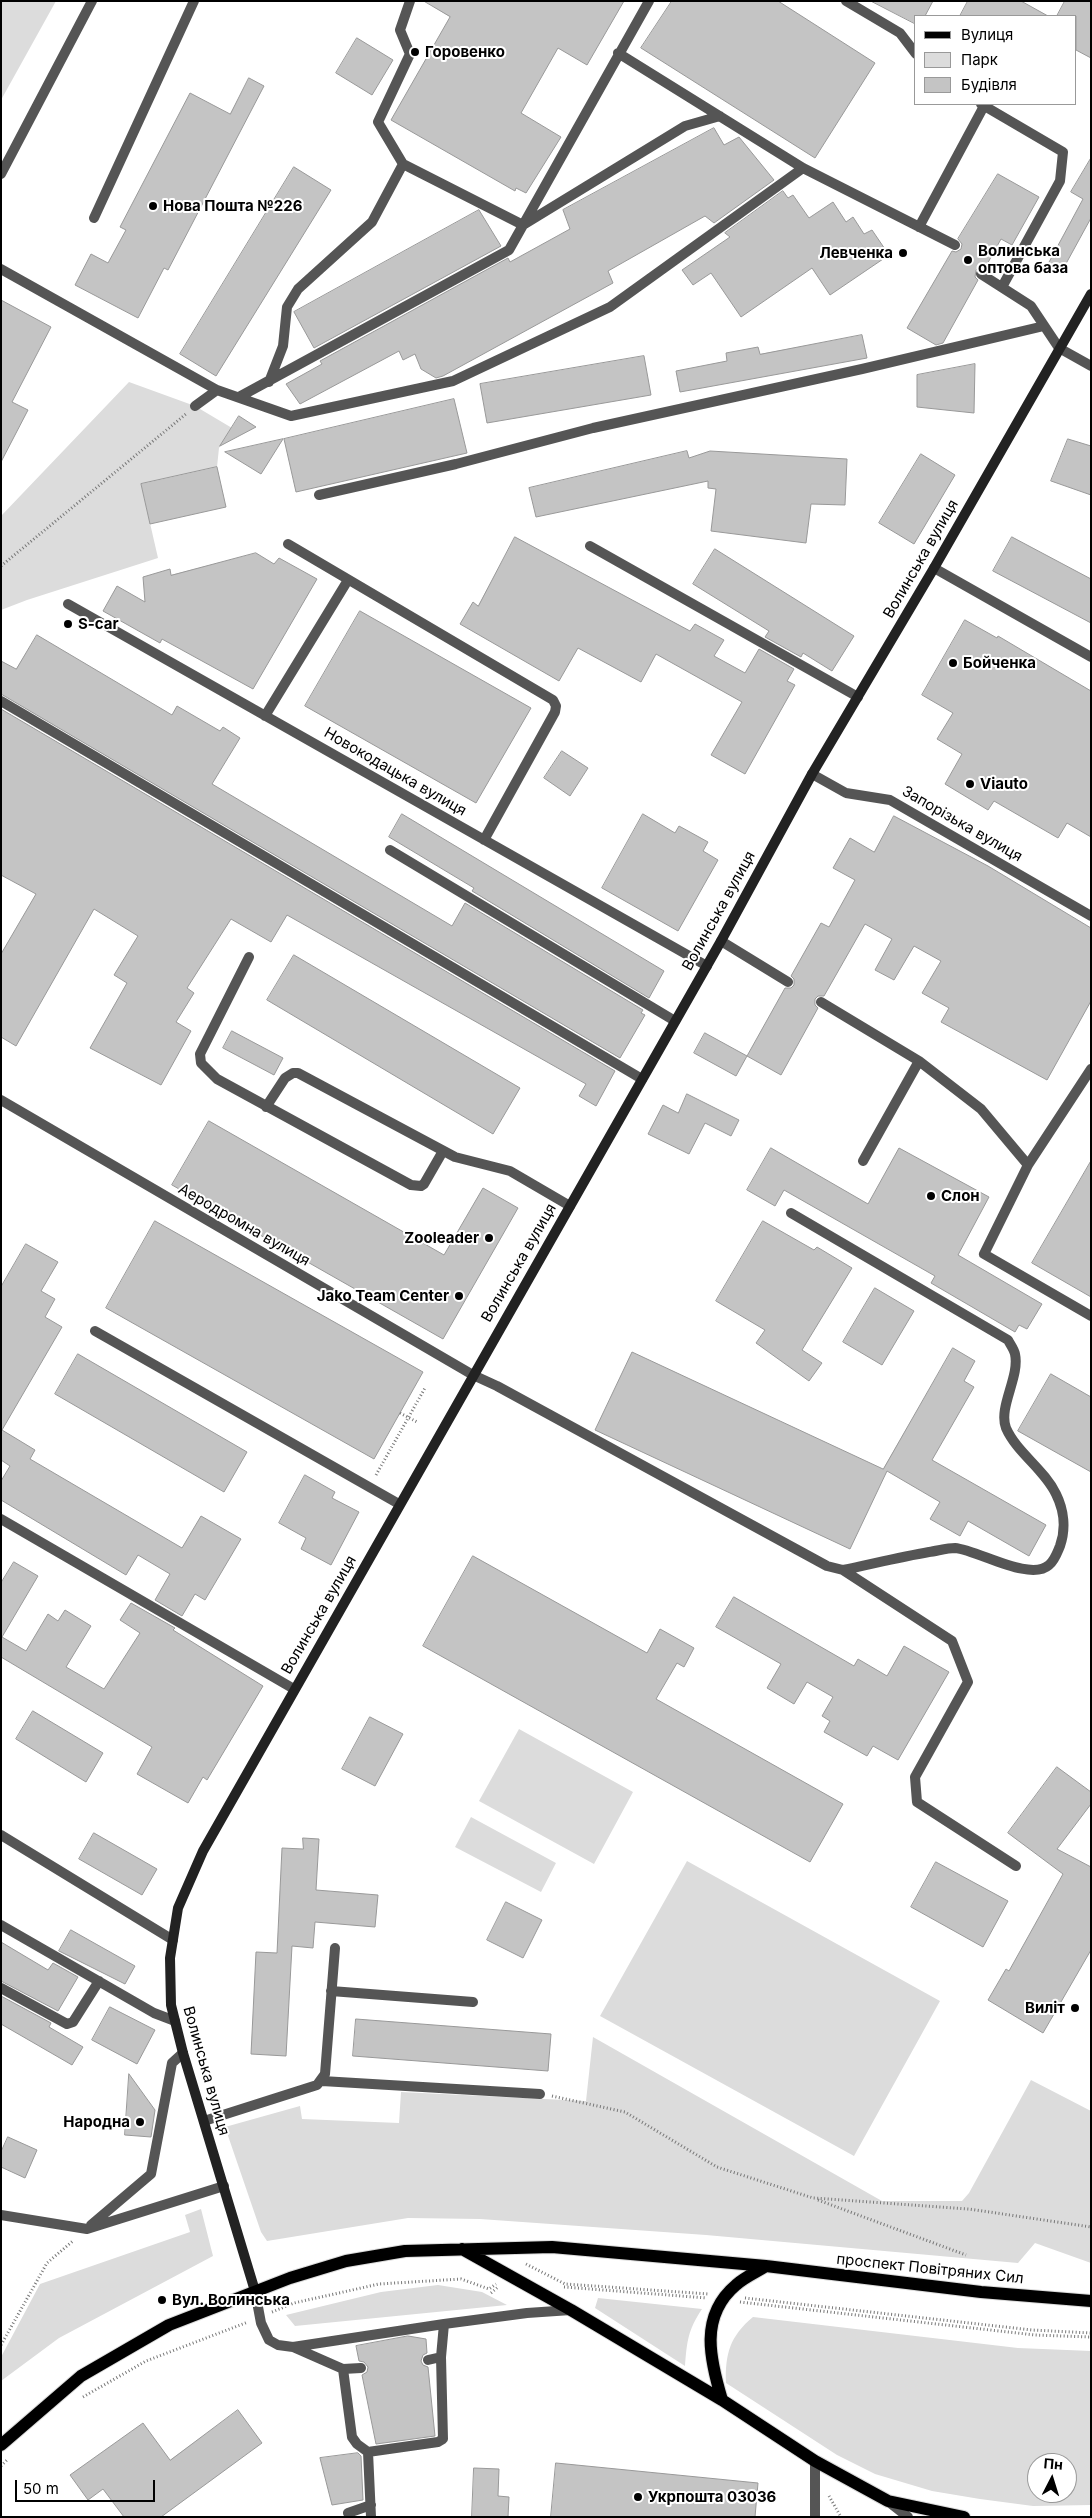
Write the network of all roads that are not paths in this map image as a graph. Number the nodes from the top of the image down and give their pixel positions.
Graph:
1 (92, 1) edge
2 (194, 1) edge
3 (410, 1) edge
4 (650, 1) edge
5 (846, 1) edge
6 (914, 51) edge
7 (618, 53) junction
8 (982, 105) edge
9 (720, 116) junction
10 (403, 164) junction
11 (803, 168) junction
12 (1, 174) edge
13 (94, 218) dead end
14 (523, 225) junction
15 (919, 227) junction
16 (955, 246) dead end
17 (1, 269) edge
18 (982, 274) dead end
19 (1002, 288) junction
20 (1091, 294) edge
21 (1044, 326) junction
22 (1059, 348) junction
23 (1091, 366) edge
24 (269, 382) junction
25 (217, 390) junction
26 (239, 397) junction
27 (195, 406) road end
28 (319, 495) dead end
29 (288, 544) dead end
30 (590, 546) dead end
31 (934, 568) junction
32 (348, 580) junction
33 (68, 604) dead end
34 (1091, 657) edge
35 (858, 697) junction
36 (1, 700) edge
37 (265, 716) junction
38 (812, 774) junction
39 (484, 840) junction
40 (390, 850) dead end
41 (1091, 916) edge
42 (721, 941) junction
43 (249, 957) dead end
44 (707, 966) junction
45 (788, 982) dead end
46 (821, 1002) dead end
47 (675, 1021) junction
48 (919, 1061) junction
49 (1091, 1068) edge
50 (642, 1079) junction
51 (1, 1100) edge
52 (266, 1107) junction
53 (444, 1151) junction
54 (863, 1161) dead end
55 (1028, 1165) junction
56 (570, 1206) junction
57 (791, 1213) dead end
58 (1091, 1316) edge
59 (95, 1331) dead end
60 (473, 1375) junction
61 (399, 1504) junction
62 (1, 1519) edge
63 (843, 1570) junction
64 (294, 1689) junction
65 (1, 1835) edge
66 (1016, 1866) dead end
67 (1, 1926) edge
68 (173, 1940) junction
69 (334, 1948) dead end
70 (98, 1981) junction
71 (1, 1988) edge
72 (331, 1991) junction
73 (473, 2002) dead end
74 (175, 2021) junction
75 (183, 2053) junction
76 (322, 2082) junction
77 (540, 2094) road end
78 (204, 2120) junction
79 (224, 2186) junction
80 (1, 2215) edge
81 (87, 2229) junction
82 (460, 2248) junction
83 (766, 2266) junction
84 (255, 2291) junction
85 (1091, 2301) edge
86 (571, 2310) junction
87 (444, 2324) junction
88 (293, 2347) junction
89 (441, 2357) junction
90 (428, 2360) dead end
91 (360, 2368) dead end
92 (343, 2370) junction
93 (722, 2400) junction
94 (1, 2445) edge
95 (368, 2452) junction
96 (815, 2461) junction
97 (888, 2501) junction
98 (371, 2505) junction
99 (348, 2513) dead end
100 (371, 2517) edge
101 (815, 2517) edge
102 (908, 2517) edge
103 (964, 2517) edge

1 - 12 street
2 - 13 street
3 - 10 street
4 - 7 street
5 - 6 street
7 - 9 street
7 - 14 street
8 - 15 street
8 - 19 street
9 - 11 street
9 - 14 street
10 - 14 street
10 - 24 street
11 - 15 street
11 - 26 street
14 - 24 street
15 - 16 street
17 - 25 street
18 - 19 street
19 - 21 street
20 - 22 street, Волинська вулиця
21 - 22 street
21 - 28 street
22 - 23 street
22 - 31 street, Волинська вулиця
24 - 26 street
25 - 26 street
25 - 27 street
29 - 32 street
30 - 35 street
31 - 34 street
31 - 35 street, Волинська вулиця
32 - 37 street
32 - 39 street
33 - 37 street, Новокодацька вулиця
35 - 38 street, Волинська вулиця
36 - 50 street
37 - 39 street, Новокодацька вулиця
38 - 41 street, Запорізька вулиця
38 - 42 street, Волинська вулиця
39 - 44 street, Новокодацька вулиця
40 - 47 street
42 - 44 street, Волинська вулиця
42 - 45 street
43 - 52 street
44 - 47 street, Волинська вулиця
46 - 48 street
47 - 50 street, Волинська вулиця
48 - 54 street
48 - 55 street
49 - 55 street
50 - 56 street, Волинська вулиця
51 - 60 street, Аеродромна вулиця
52 - 53 street
52 - 53 street
53 - 56 street
55 - 58 street
56 - 60 street, Волинська вулиця
57 - 63 street
59 - 61 street
60 - 61 street, Волинська вулиця
60 - 63 street, Аеродромна вулиця
61 - 64 street, Волинська вулиця
62 - 64 street
63 - 66 street, Аеродромна вулиця
64 - 68 street, Волинська вулиця
65 - 68 street
67 - 70 street
68 - 74 street, Волинська вулиця
69 - 72 street
70 - 71 street
70 - 74 street
72 - 73 street
72 - 76 street
74 - 75 street, Волинська вулиця
75 - 78 street, Волинська вулиця
75 - 81 street
76 - 77 street
76 - 78 street
78 - 79 street, Волинська вулиця
79 - 81 street
79 - 84 street, Волинська вулиця
80 - 81 street
82 - 83 main road, проспект Повітряних Сил
82 - 84 main road, проспект Повітряних Сил
82 - 86 main road
83 - 85 main road, проспект Повітряних Сил
83 - 93 main road
84 - 88 street
84 - 94 main road, проспект Повітряних Сил
86 - 87 street
86 - 93 main road
87 - 88 street
87 - 89 street
88 - 92 street
89 - 90 street
89 - 95 street
91 - 92 street
92 - 95 street
93 - 96 main road
95 - 98 street
96 - 97 main road
96 - 101 street
97 - 102 street
97 - 103 main road
98 - 99 street
98 - 100 street

